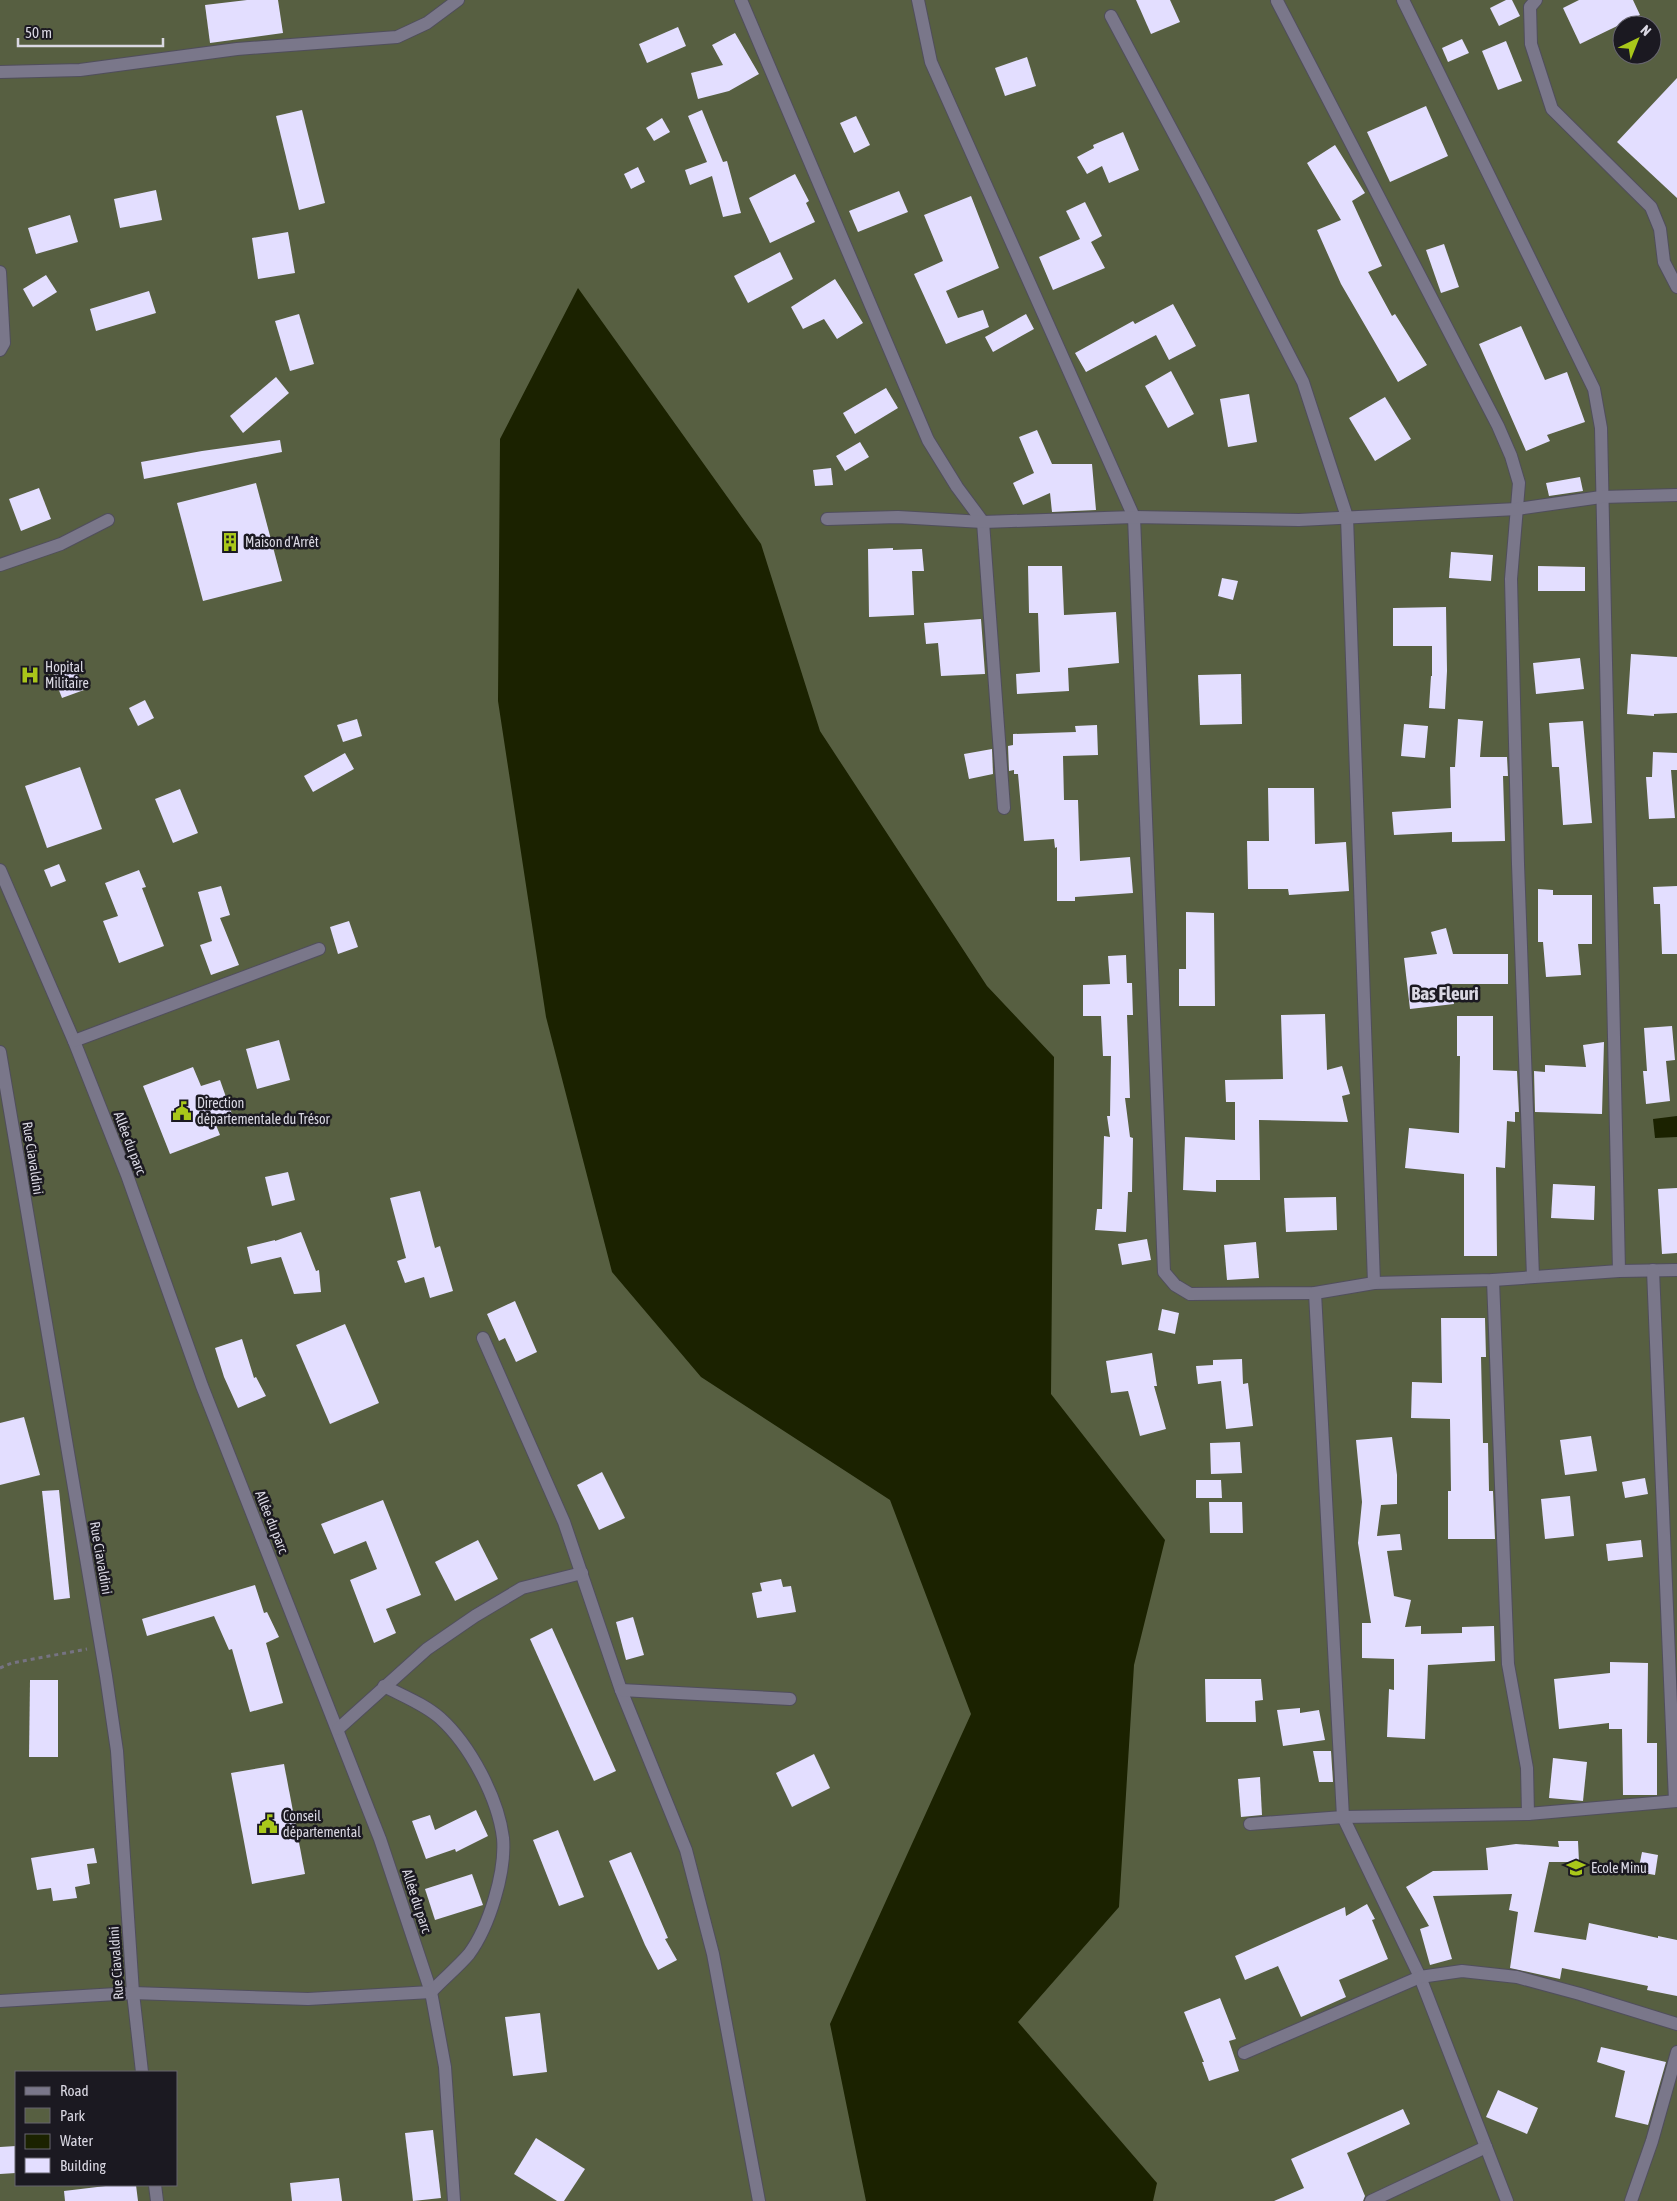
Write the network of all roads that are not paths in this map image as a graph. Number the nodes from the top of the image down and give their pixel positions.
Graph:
1 (458, 0) edge
2 (740, 0) edge
3 (918, 0) edge
4 (1403, 0) edge
5 (1536, 0) edge
6 (1277, 1) dead end
7 (1111, 16) dead end
8 (0, 72) edge
9 (0, 272) edge
10 (1677, 287) edge
11 (0, 350) edge
12 (1677, 495) edge
13 (1602, 497) junction
14 (1518, 509) junction
15 (1134, 517) junction
16 (1347, 517) junction
17 (827, 519) dead end
18 (108, 520) dead end
19 (983, 522) junction
20 (0, 565) edge
21 (1004, 808) dead end
22 (0, 870) edge
23 (319, 949) dead end
24 (74, 1040) junction
25 (0, 1052) edge
26 (1653, 1270) junction
27 (1677, 1270) edge
28 (1619, 1271) junction
29 (1533, 1277) junction
30 (1493, 1280) junction
31 (1374, 1283) junction
32 (1315, 1292) junction
33 (482, 1338) dead end
34 (582, 1573) junction
35 (384, 1686) junction
36 (622, 1690) junction
37 (790, 1699) dead end
38 (338, 1729) junction
39 (1676, 1801) edge
40 (1528, 1814) junction
41 (1344, 1817) junction
42 (1250, 1824) dead end
43 (1420, 1977) junction
44 (431, 1992) junction
45 (133, 1993) junction
46 (0, 2000) edge
47 (1677, 2024) edge
48 (1677, 2052) edge
49 (1244, 2053) dead end
50 (142, 2071) edge
51 (1486, 2147) junction
52 (155, 2186) edge
53 (157, 2201) edge
54 (454, 2201) edge
55 (759, 2201) edge
56 (1372, 2201) edge
57 (1507, 2201) edge
58 (1631, 2201) edge

1 - 8 street
2 - 19 street
3 - 15 street
4 - 13 street
5 - 10 street
6 - 14 street
7 - 16 street
9 - 11 street
12 - 13 street
13 - 14 street
13 - 28 street
14 - 16 street
14 - 29 street
15 - 16 street
15 - 19 street
15 - 32 street
16 - 31 street
17 - 19 street
18 - 20 street
19 - 21 street
22 - 24 street, Allée du parc
23 - 24 street
24 - 38 street, Allée du parc
25 - 45 street, Rue Ciavaldini
26 - 27 street
26 - 28 street
26 - 39 street
28 - 29 street
29 - 30 street
30 - 31 street
30 - 40 street
31 - 32 street
32 - 41 street
33 - 34 street
34 - 35 street
34 - 36 street
35 - 38 street
35 - 44 street
36 - 37 street
36 - 55 street
38 - 44 street, Allée du parc
39 - 40 street
40 - 41 street
41 - 42 street
41 - 43 street
43 - 47 street
43 - 49 street
43 - 51 street
44 - 45 street
44 - 54 street, Allée du parc
45 - 46 street
45 - 50 street, Rue Ciavaldini
48 - 58 street
51 - 56 street
51 - 57 street
52 - 53 street

